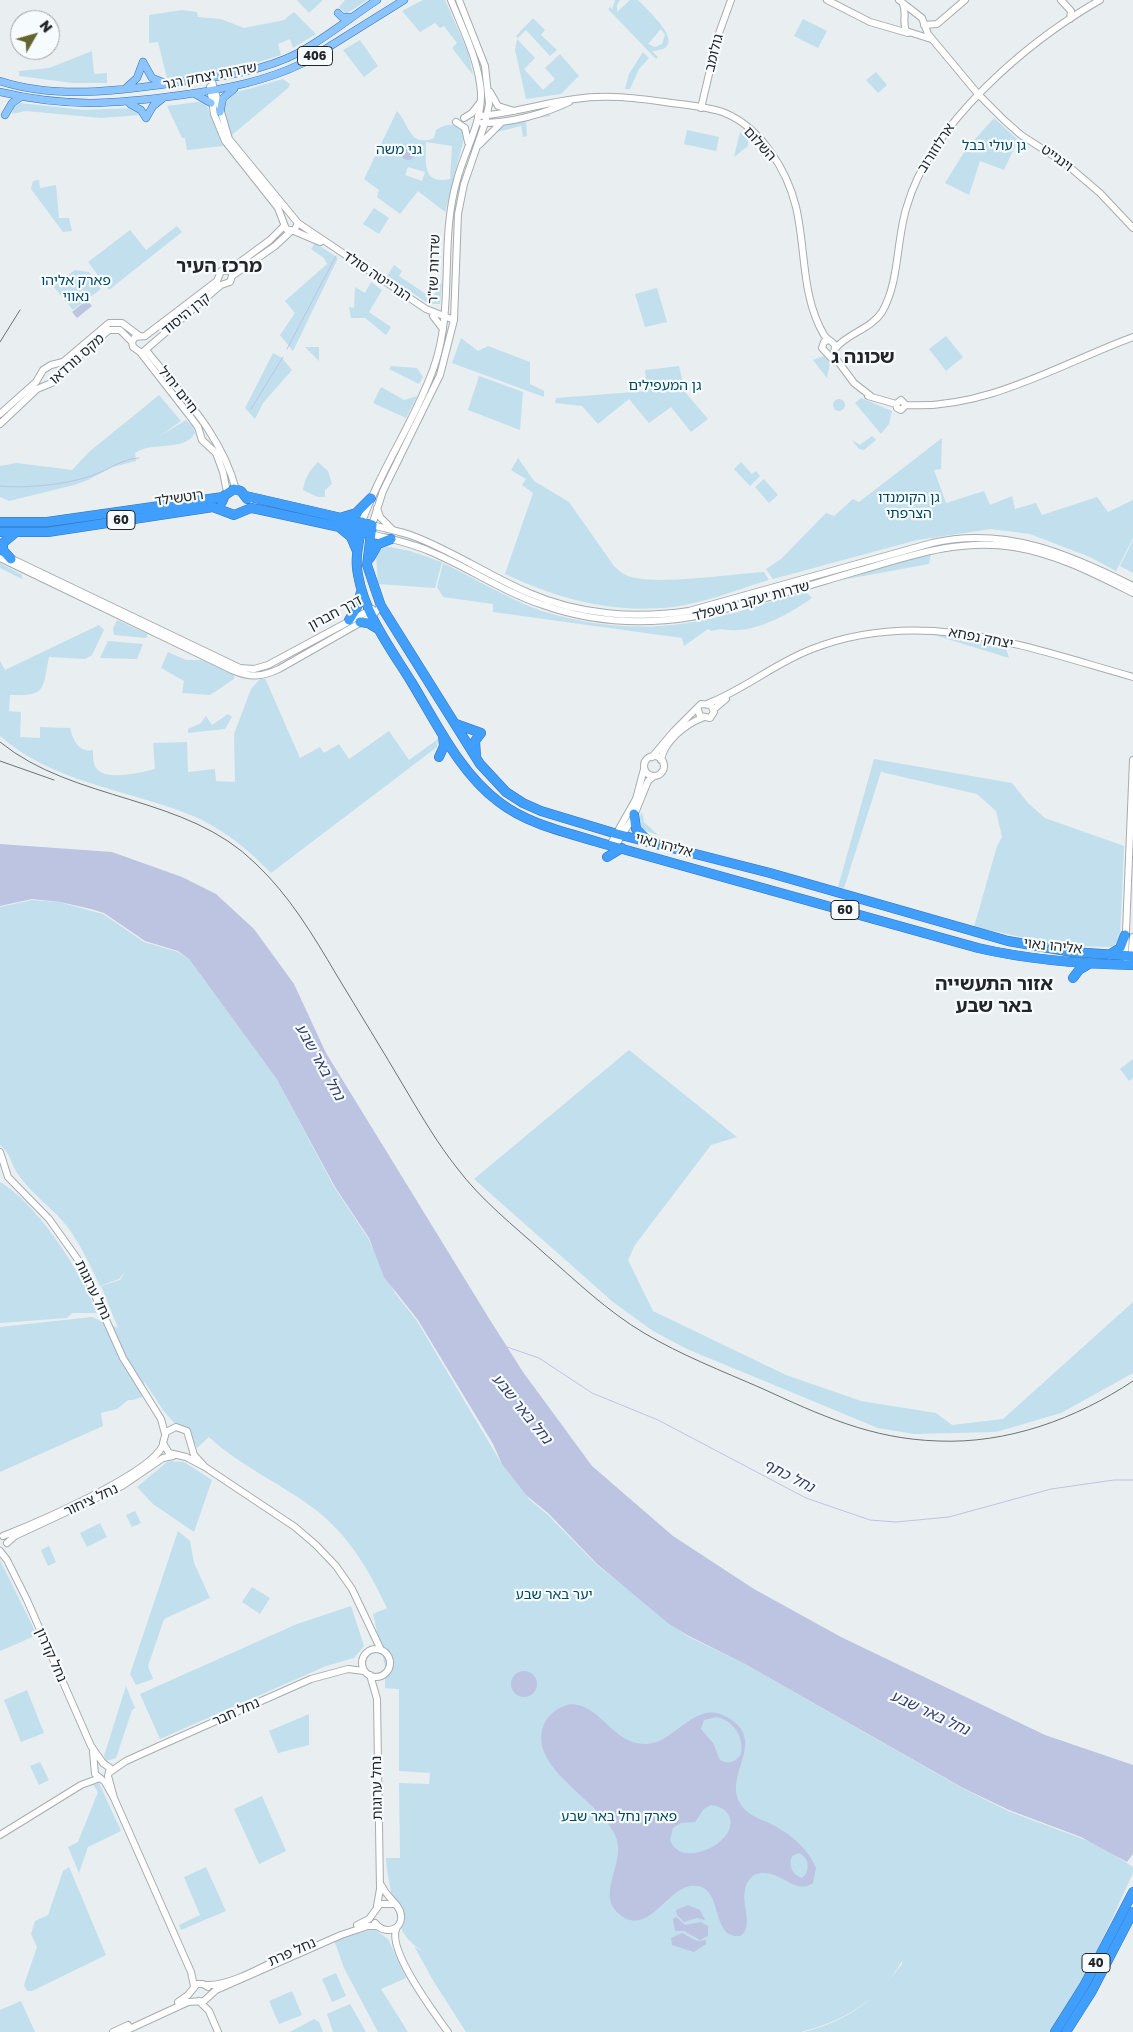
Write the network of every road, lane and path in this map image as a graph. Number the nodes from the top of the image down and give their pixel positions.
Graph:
1 (377, 0) edge
2 (404, 0) edge
3 (451, 0) edge
4 (459, 0) edge
5 (731, 0) edge
6 (827, 0) edge
7 (965, 0) edge
8 (1061, 0) edge
9 (1100, 0) edge
10 (901, 1) edge
11 (1071, 11) junction
12 (1080, 12) junction
13 (916, 15) junction
14 (353, 16) junction
15 (1070, 19) junction
16 (904, 21) junction
17 (339, 26) junction
18 (924, 26) junction
19 (888, 28) junction
20 (908, 33) junction
21 (917, 34) junction
22 (940, 46) junction
23 (211, 78) junction
24 (0, 81) edge
25 (173, 83) junction
26 (237, 87) junction
27 (120, 90) junction
28 (488, 90) junction
29 (213, 91) junction
30 (0, 92) edge
31 (481, 93) junction
32 (192, 94) junction
33 (978, 94) junction
34 (22, 97) junction
35 (164, 98) junction
36 (576, 98) junction
37 (127, 103) junction
38 (212, 103) junction
39 (701, 108) junction
40 (518, 111) junction
41 (220, 112) junction
42 (5, 115) dead end
43 (487, 115) junction
44 (478, 116) junction
45 (464, 118) dead end
46 (505, 120) junction
47 (456, 122) dead end
48 (476, 123) junction
49 (485, 123) junction
50 (468, 146) junction
51 (475, 150) junction
52 (296, 220) junction
53 (284, 224) junction
54 (1133, 228) edge
55 (292, 231) junction
56 (230, 273) junction
57 (219, 275) junction
58 (225, 284) junction
59 (445, 314) junction
60 (433, 316) junction
61 (454, 320) junction
62 (443, 329) junction
63 (138, 336) junction
64 (145, 336) junction
65 (1133, 337) edge
66 (844, 341) junction
67 (132, 342) junction
68 (828, 342) junction
69 (145, 350) junction
70 (834, 350) junction
71 (826, 353) junction
72 (54, 364) junction
73 (60, 376) junction
74 (36, 386) junction
75 (872, 398) junction
76 (0, 414) edge
77 (0, 424) edge
78 (209, 431) junction
79 (201, 434) junction
80 (213, 444) junction
81 (236, 490) junction
82 (225, 495) junction
83 (246, 496) junction
84 (374, 502) junction
85 (244, 511) junction
86 (226, 512) junction
87 (0, 517) edge
88 (338, 521) junction
89 (0, 522) edge
90 (15, 523) junction
91 (362, 526) junction
92 (371, 529) junction
93 (0, 532) edge
94 (15, 533) junction
95 (392, 535) junction
96 (0, 550) edge
97 (357, 551) junction
98 (0, 558) edge
99 (10, 558) junction
100 (367, 565) junction
101 (1133, 586) edge
102 (361, 587) junction
103 (1133, 593) edge
104 (381, 606) junction
105 (370, 613) junction
106 (350, 620) junction
107 (360, 622) junction
108 (379, 630) junction
109 (827, 644) junction
110 (1131, 675) edge
111 (709, 704) junction
112 (714, 709) junction
113 (698, 710) junction
114 (702, 718) junction
115 (453, 722) junction
116 (441, 730) junction
117 (652, 757) junction
118 (459, 759) junction
119 (661, 760) junction
120 (1133, 760) edge
121 (478, 761) junction
122 (644, 769) junction
123 (654, 776) junction
124 (634, 814) junction
125 (620, 834) junction
126 (650, 842) junction
127 (612, 845) junction
128 (1131, 937) edge
129 (1109, 955) junction
130 (1130, 960) edge
131 (1091, 964) junction
132 (1073, 978) dead end
133 (0, 1152) edge
134 (1, 1164) edge
135 (0, 1175) edge
136 (11, 1180) junction
137 (156, 1412) junction
138 (176, 1427) junction
139 (165, 1434) junction
140 (191, 1443) junction
141 (163, 1445) junction
142 (177, 1456) junction
143 (205, 1467) junction
144 (2, 1535) edge
145 (6, 1544) junction
146 (0, 1550) edge
147 (11, 1566) junction
148 (369, 1628) junction
149 (369, 1650) junction
150 (381, 1650) junction
151 (362, 1658) junction
152 (348, 1669) junction
153 (367, 1673) junction
154 (382, 1675) junction
155 (377, 1699) junction
156 (126, 1761) junction
157 (100, 1766) junction
158 (105, 1776) junction
159 (81, 1785) junction
160 (0, 1835) edge
161 (380, 1878) junction
162 (1133, 1892) edge
163 (394, 1904) junction
164 (376, 1909) junction
165 (1133, 1912) edge
166 (377, 1926) junction
167 (397, 1927) junction
168 (387, 1931) junction
169 (397, 1945) junction
170 (191, 1972) junction
171 (204, 1984) junction
172 (193, 1988) junction
173 (208, 1996) junction
174 (198, 2001) junction
175 (208, 2011) junction
176 (113, 2032) edge
177 (123, 2032) edge
178 (218, 2032) edge
179 (448, 2032) edge
180 (1055, 2032) edge
181 (1066, 2032) edge

1 - 14 main road, שדרות יצחק רגר / 406
2 - 26 main road, שדרות יצחק רגר / 406
3 - 31 street, שדרות שז"ר
4 - 28 street, שדרות שז"ר
5 - 39 street, גולומב
6 - 19 street
7 - 18 street
8 - 11 street
9 - 12 street, ארלוזורוב
10 - 13 street
10 - 16 street
11 - 12 street
11 - 15 street
12 - 15 street, ארלוזורוב
13 - 16 street
13 - 18 street
14 - 17 main road, שדרות יצחק רגר / 406
14 - 17 main road
15 - 33 street, ארלוזורוב
16 - 19 street
16 - 20 street
17 - 23 main road, שדרות יצחק רגר / 406
18 - 21 street
18 - 22 street, וינגייט
19 - 20 street
20 - 21 street
21 - 22 street, וינגייט
22 - 33 street, וינגייט
23 - 25 main road, שדרות יצחק רגר / 406
23 - 29 street, הנרייטה סולד
24 - 27 main road, שדרות יצחק רגר / 406
25 - 27 main road, שדרות יצחק רגר / 406
25 - 27 main road
26 - 29 main road, שדרות יצחק רגר / 406
26 - 41 main road
28 - 40 street
28 - 43 street, שדרות שז"ר
29 - 32 main road, שדרות יצחק רגר / 406
29 - 38 street, הנרייטה סולד
29 - 41 street, הנרייטה סולד
30 - 34 main road, שדרות יצחק רגר / 406
31 - 44 street, שדרות שז"ר
31 - 45 street
32 - 35 main road, שדרות יצחק רגר / 406
32 - 38 main road
33 - 54 street, וינגייט
33 - 66 street, ארלוזורוב
34 - 37 main road, שדרות יצחק רגר / 406
34 - 42 main road
35 - 37 main road, שדרות יצחק רגר / 406
35 - 37 main road
36 - 39 street, השלום
36 - 40 street, השלום
36 - 46 street, השלום
38 - 53 street, הנרייטה סולד
39 - 68 street, השלום
40 - 43 street, השלום
41 - 52 street, הנרייטה סולד
43 - 44 street, השלום
43 - 49 street, שדרות שז"ר
44 - 48 street, שדרות שז"ר
46 - 49 street, השלום
46 - 51 street
47 - 50 street
48 - 49 street, השלום
48 - 50 street, שדרות שז"ר
49 - 51 street, שדרות שז"ר
50 - 59 street, שדרות שז"ר
51 - 61 street, שדרות שז"ר
52 - 53 street
52 - 55 street
52 - 59 street, הנרייטה סולד
53 - 55 street, הנרייטה סולד
53 - 56 street
55 - 56 street
55 - 60 street, הנרייטה סולד
56 - 57 street
56 - 58 street
57 - 58 street
57 - 64 street, קרן היסוד
58 - 69 street, קרן היסוד
59 - 60 street, הנרייטה סולד
59 - 61 street, הנרייטה סולד
59 - 62 street, שדרות שז"ר
60 - 62 street
61 - 84 street, שדרות שז"ר
62 - 84 street, שדרות שז"ר
63 - 64 street
63 - 67 street
63 - 72 street, מקס נורדאו
64 - 69 street
65 - 75 street
66 - 68 street
66 - 70 street, ארלוזורוב
67 - 69 street
67 - 73 street, מקס נורדאו
68 - 70 street
68 - 71 street
69 - 78 street, חיים יחיל
69 - 79 street, חיים יחיל
70 - 71 street
70 - 75 street
71 - 75 street
72 - 73 street
72 - 74 street, מקס נורדאו
73 - 74 street, מקס נורדאו
74 - 76 street, מקס נורדאו
74 - 77 street, מקס נורדאו
78 - 79 street
78 - 80 street, חיים יחיל
79 - 80 street, חיים יחיל
80 - 81 street
80 - 82 street
81 - 82 highway, 60
81 - 83 highway, 60
82 - 86 highway
82 - 90 highway, רוטשילד / 60
83 - 85 highway
83 - 88 highway, 60
84 - 88 highway
84 - 91 street, שדרות שז"ר
84 - 92 street, שדרות שז"ר
84 - 95 street
85 - 86 highway, 60
85 - 88 highway, 60
86 - 94 highway, רוטשילד / 60
87 - 90 highway
88 - 91 highway, 60
88 - 97 highway
89 - 90 highway, 60
91 - 92 highway, 60
91 - 97 highway, אליהו נאוי / 60
92 - 95 street, שדרות יעקב גרשפלד
92 - 100 highway, אליהו נאוי / 60
93 - 94 highway, 60
94 - 99 highway
95 - 100 highway
95 - 101 street, שדרות יעקב גרשפלד
95 - 103 street, שדרות יעקב גרשפלד
96 - 99 street, דרך חברון
97 - 102 highway, אליהו נאוי / 60
98 - 107 street, דרך חברון
99 - 106 street, דרך חברון
100 - 104 highway, אליהו נאוי / 60
102 - 105 highway, אליהו נאוי / 60
102 - 106 highway
104 - 105 street, דרך חברון
104 - 115 highway, אליהו נאוי / 60
105 - 106 street, דרך חברון
105 - 107 street, דרך חברון
105 - 108 highway, אליהו נאוי / 60
107 - 108 highway
108 - 116 highway, אליהו נאוי / 60
109 - 110 street, יצחק נפחא
109 - 111 street, יצחק נפחא
109 - 112 street, יצחק נפחא
111 - 112 street
111 - 113 street
112 - 114 street
113 - 114 street
113 - 117 street
114 - 119 street
115 - 121 highway, אליהו נאוי / 60
115 - 121 highway
116 - 118 highway, אליהו נאוי / 60
116 - 118 highway
117 - 119 street
117 - 122 street
118 - 127 highway, אליהו נאוי / 60
119 - 123 street
120 - 128 street
121 - 125 highway, אליהו נאוי / 60
122 - 123 street
122 - 125 street
123 - 124 street
124 - 125 street
124 - 126 highway
125 - 126 highway, אליהו נאוי / 60
125 - 127 street
126 - 129 highway, אליהו נאוי / 60
127 - 127 highway
127 - 131 highway, אליהו נאוי / 60
128 - 129 highway
128 - 130 street
129 - 130 highway, אליהו נאוי / 60
130 - 131 highway, אליהו נאוי / 60
131 - 132 highway
133 - 134 street, נחל ערוגות
134 - 136 street, נחל ערוגות
135 - 136 street, נחל ערוגות
136 - 137 street, נחל ערוגות
137 - 138 street, נחל ערוגות
137 - 139 street, נחל ערוגות
138 - 139 street
138 - 140 street
139 - 141 street
140 - 142 street
140 - 143 street
141 - 142 street
141 - 144 street, נחל ציחור
142 - 143 street
142 - 145 street, נחל ציחור
143 - 148 street
144 - 145 street, נחל קדרון
145 - 146 street, נחל ציחור
145 - 147 street, נחל קדרון
146 - 147 street, נחל קדרון
147 - 157 street, נחל קדרון
148 - 149 street
148 - 150 street
149 - 150 street
149 - 151 street
150 - 154 street
151 - 152 street, נחל חבר
151 - 153 street
152 - 153 street, נחל חבר
152 - 156 street, נחל חבר
153 - 154 street
153 - 155 street, נחל ערוגות
154 - 155 street, נחל ערוגות
155 - 161 street, נחל ערוגות
156 - 157 street, נחל חבר
156 - 158 street, נחל חבר
157 - 158 street
157 - 158 street
157 - 159 street, נחל חבר
158 - 159 street, נחל חבר
158 - 170 street
159 - 160 street, נחל חבר
161 - 163 street, נחל ערוגות
161 - 164 street, נחל ערוגות
162 - 180 highway, 40
163 - 164 street
163 - 167 street
164 - 166 street
164 - 171 street, נחל פרת
165 - 181 highway, 40
166 - 168 street
166 - 173 street, נחל פרת
167 - 168 street
167 - 169 street
168 - 169 street
169 - 179 street
170 - 171 street
170 - 172 street
171 - 172 street, נחל פרת
171 - 173 street
172 - 174 street
172 - 176 street
173 - 174 street, נחל פרת
173 - 175 street
174 - 175 street
174 - 177 street
175 - 178 street

